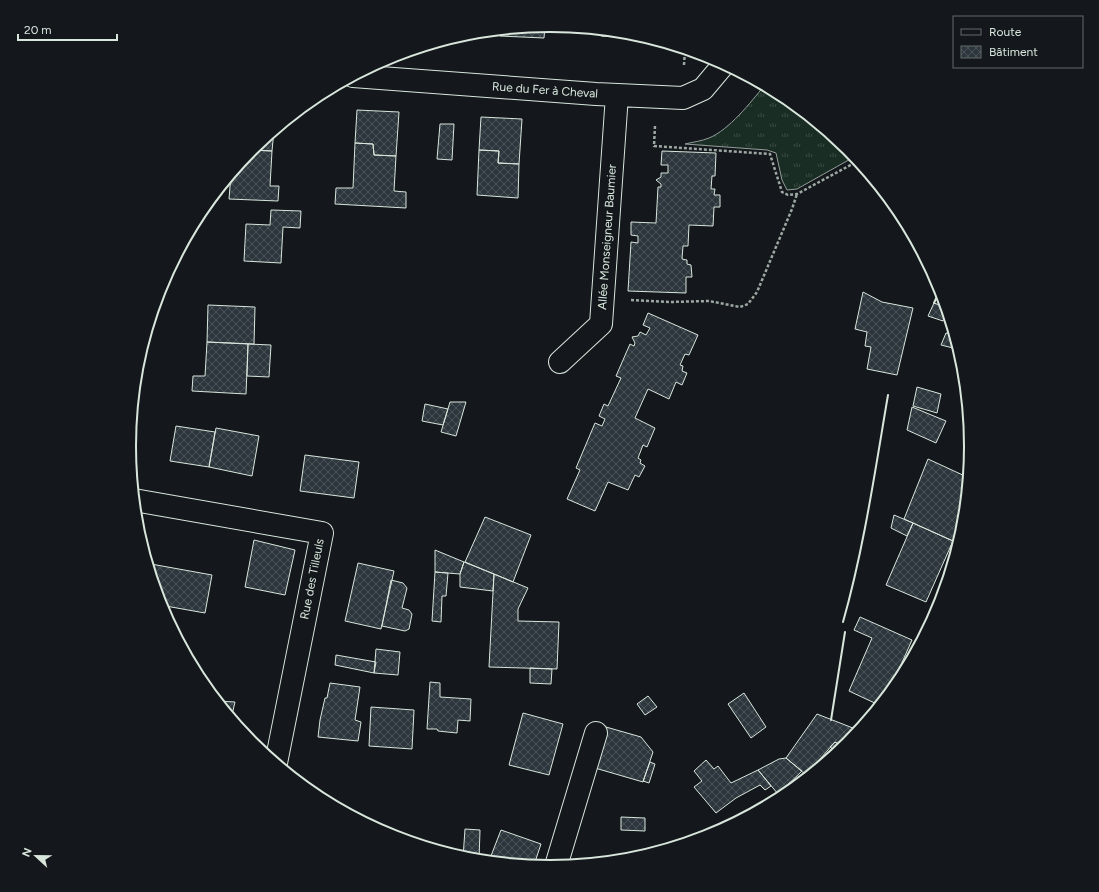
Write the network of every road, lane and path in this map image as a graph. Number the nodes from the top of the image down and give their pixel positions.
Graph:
1 (720, 69) edge
2 (363, 77) edge
3 (617, 95) junction
4 (655, 97) junction
5 (852, 164) edge
6 (797, 194) junction
7 (603, 299) junction
8 (560, 362) dead end
9 (139, 501) edge
10 (596, 733) dead end
11 (277, 757) edge
12 (558, 860) edge

1 - 4 street, Rue du Fer à Cheval
2 - 3 street, Rue du Fer à Cheval
3 - 4 street, Rue du Fer à Cheval
3 - 7 street, Allée Monseigneur Baumier
4 - 6 path
5 - 6 path
6 - 7 path
7 - 8 street, Allée Monseigneur Baumier
9 - 11 street, Rue des Tilleuls
10 - 12 street

